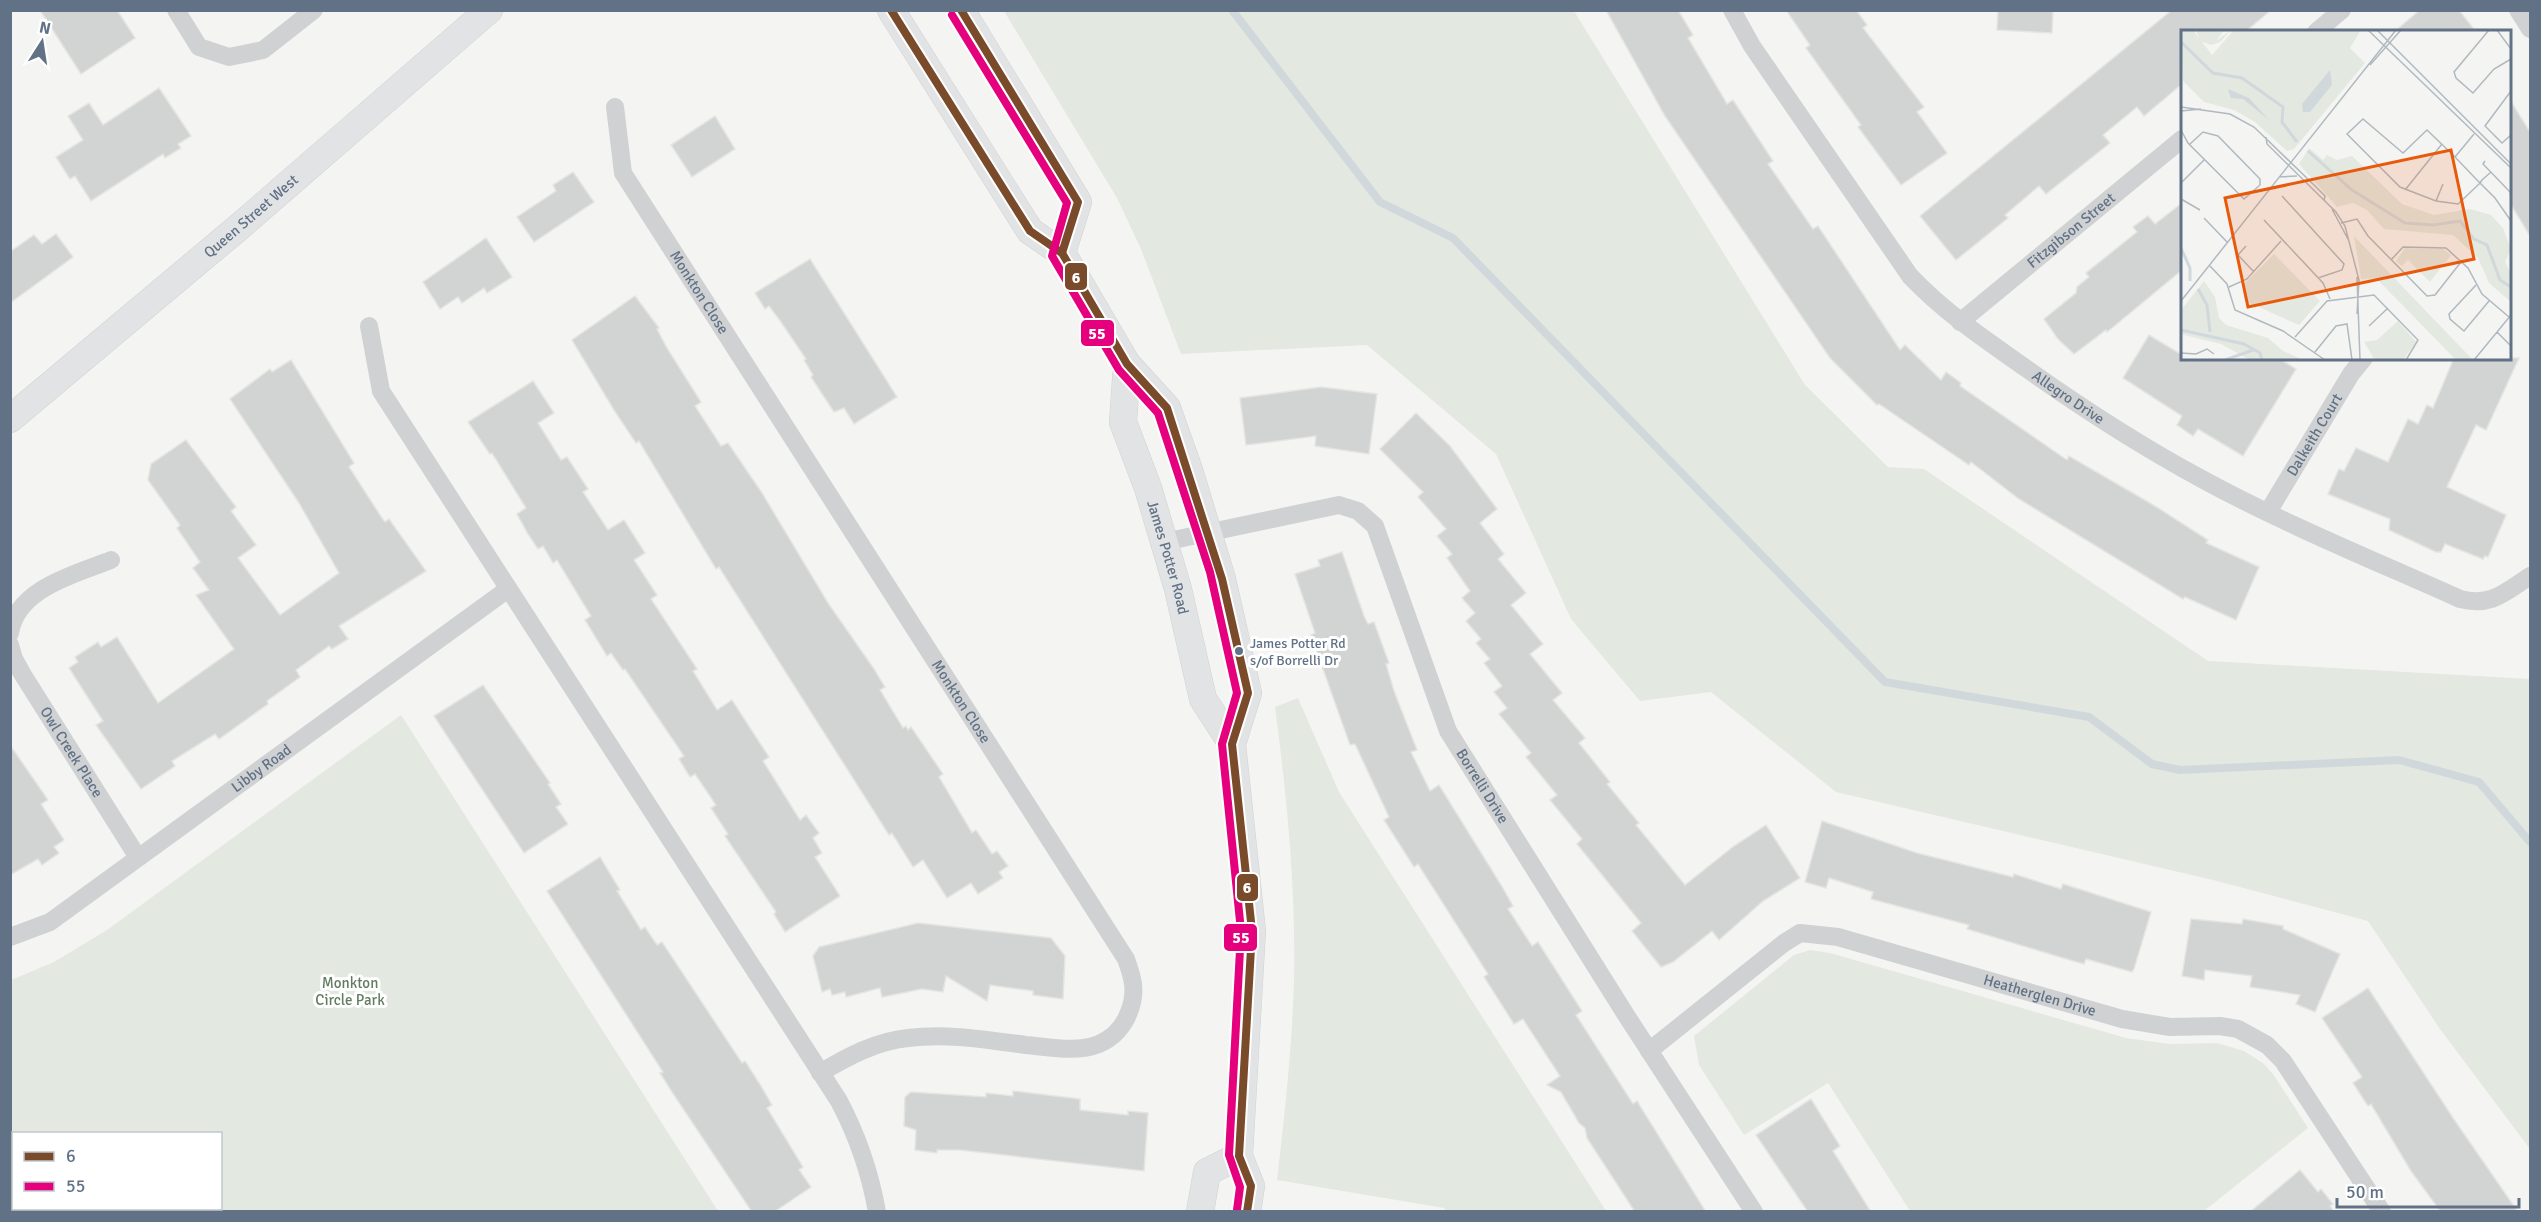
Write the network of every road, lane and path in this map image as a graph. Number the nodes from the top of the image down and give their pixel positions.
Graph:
1 (176, 10) edge
2 (314, 10) edge
3 (489, 10) edge
4 (891, 10) edge
5 (961, 10) edge
6 (1732, 10) edge
7 (2342, 10) edge
8 (2518, 10) edge
9 (2530, 29) edge
10 (2318, 30) edge
11 (615, 107) dead end
12 (2181, 140) edge
13 (1062, 253) junction
14 (1960, 322) junction
15 (369, 326) dead end
16 (2362, 360) edge
17 (1127, 364) junction
18 (10, 418) edge
19 (2268, 512) junction
20 (1208, 532) junction
21 (1164, 542) junction
22 (111, 560) dead end
23 (2530, 576) edge
24 (508, 589) junction
25 (10, 633) edge
26 (10, 645) edge
27 (1232, 744) junction
28 (137, 856) junction
29 (10, 937) edge
30 (1649, 1051) junction
31 (820, 1073) junction
32 (1239, 1156) junction
33 (877, 1212) edge
34 (1200, 1212) edge
35 (1247, 1212) edge
36 (1754, 1212) edge
37 (2382, 1212) edge

1 - 2 street
3 - 18 main road, Queen Street West
4 - 13 main road, James Potter Road
5 - 13 main road
6 - 14 street, Allegro Drive
7 - 10 street
8 - 9 street
11 - 31 street, Monkton Close
12 - 14 street, Fitzgibson Street
13 - 17 main road, James Potter Road
14 - 19 street, Allegro Drive
15 - 24 street
16 - 19 street, Dalkeith Court
17 - 20 main road, James Potter Road
17 - 21 main road, James Potter Road
19 - 23 street, Allegro Drive
20 - 21 street, Borrelli Drive
20 - 27 main road, James Potter Road
20 - 30 street, Borrelli Drive
21 - 27 main road, James Potter Road
22 - 25 street
24 - 28 street, Libby Road
24 - 31 street
26 - 28 street, Owl Creek Place
27 - 32 main road, James Potter Road
28 - 29 street, Libby Road
30 - 36 street, Borrelli Drive
30 - 37 street, Heatherglen Drive
31 - 33 street
32 - 34 main road
32 - 35 main road, James Potter Road

